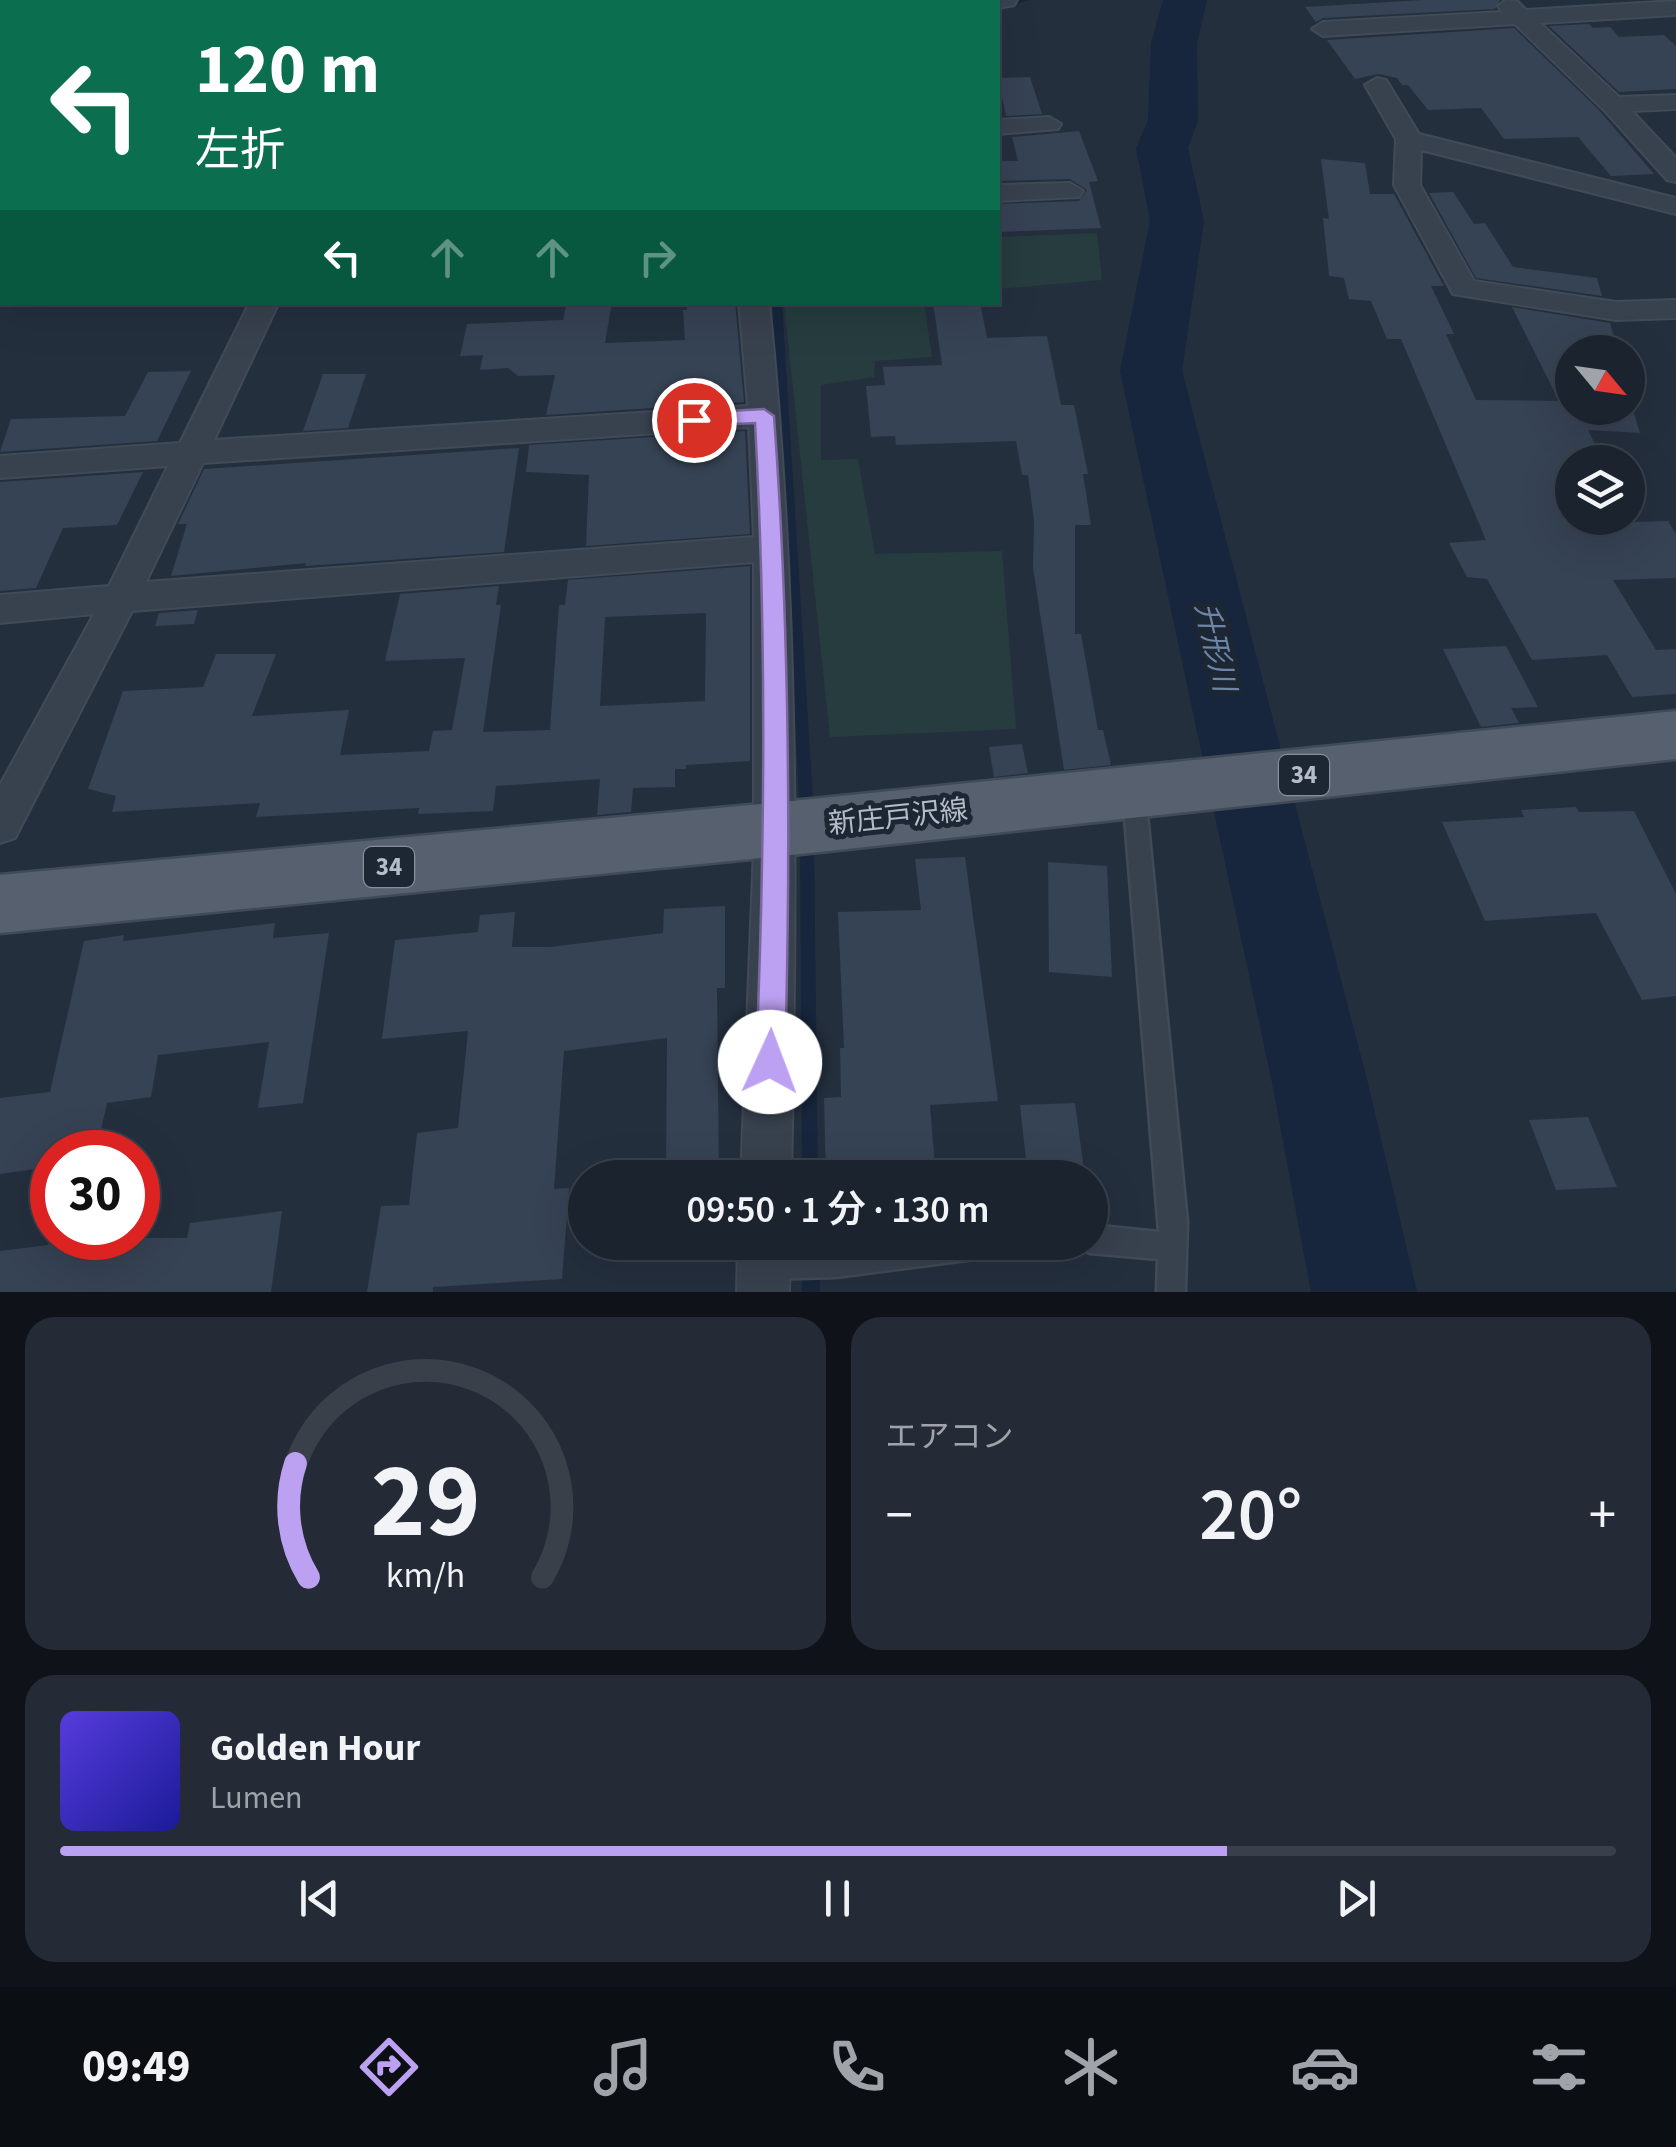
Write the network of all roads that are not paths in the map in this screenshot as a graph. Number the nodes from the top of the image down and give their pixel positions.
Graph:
1 (1511, 8) edge
2 (1676, 8) edge
3 (1323, 29) dead end
4 (1376, 85) dead end
5 (1676, 102) edge
6 (1613, 105) junction
7 (1049, 124) dead end
8 (1000, 128) edge
9 (1409, 140) junction
10 (1676, 174) edge
11 (1070, 191) dead end
12 (1000, 194) edge
13 (1676, 206) edge
14 (263, 305) edge
15 (754, 305) edge
16 (1676, 309) edge
17 (764, 416) junction
18 (191, 455) junction
19 (0, 468) edge
20 (773, 548) junction
21 (119, 601) junction
22 (0, 609) edge
23 (1676, 736) edge
24 (1141, 792) junction
25 (0, 825) edge
26 (800, 827) junction
27 (0, 904) edge
28 (768, 1160) edge
29 (1108, 1241) edge
30 (1172, 1246) junction
31 (859, 1260) edge
32 (763, 1266) edge
33 (1171, 1292) edge

1 - 2 street
1 - 3 street
1 - 6 street
4 - 9 street
5 - 6 street
6 - 10 street
7 - 8 street
9 - 13 street
9 - 16 street
11 - 12 street
14 - 18 street
15 - 17 street
17 - 18 street
17 - 20 street
18 - 19 street
18 - 21 street
20 - 21 street
20 - 26 street
21 - 22 street
21 - 25 street
23 - 24 main road, 新庄戸沢線 / 34
24 - 26 main road, 新庄戸沢線 / 34
24 - 30 lane
26 - 27 main road, 新庄戸沢線 / 34
26 - 28 street
29 - 30 lane
30 - 33 lane
31 - 32 lane

